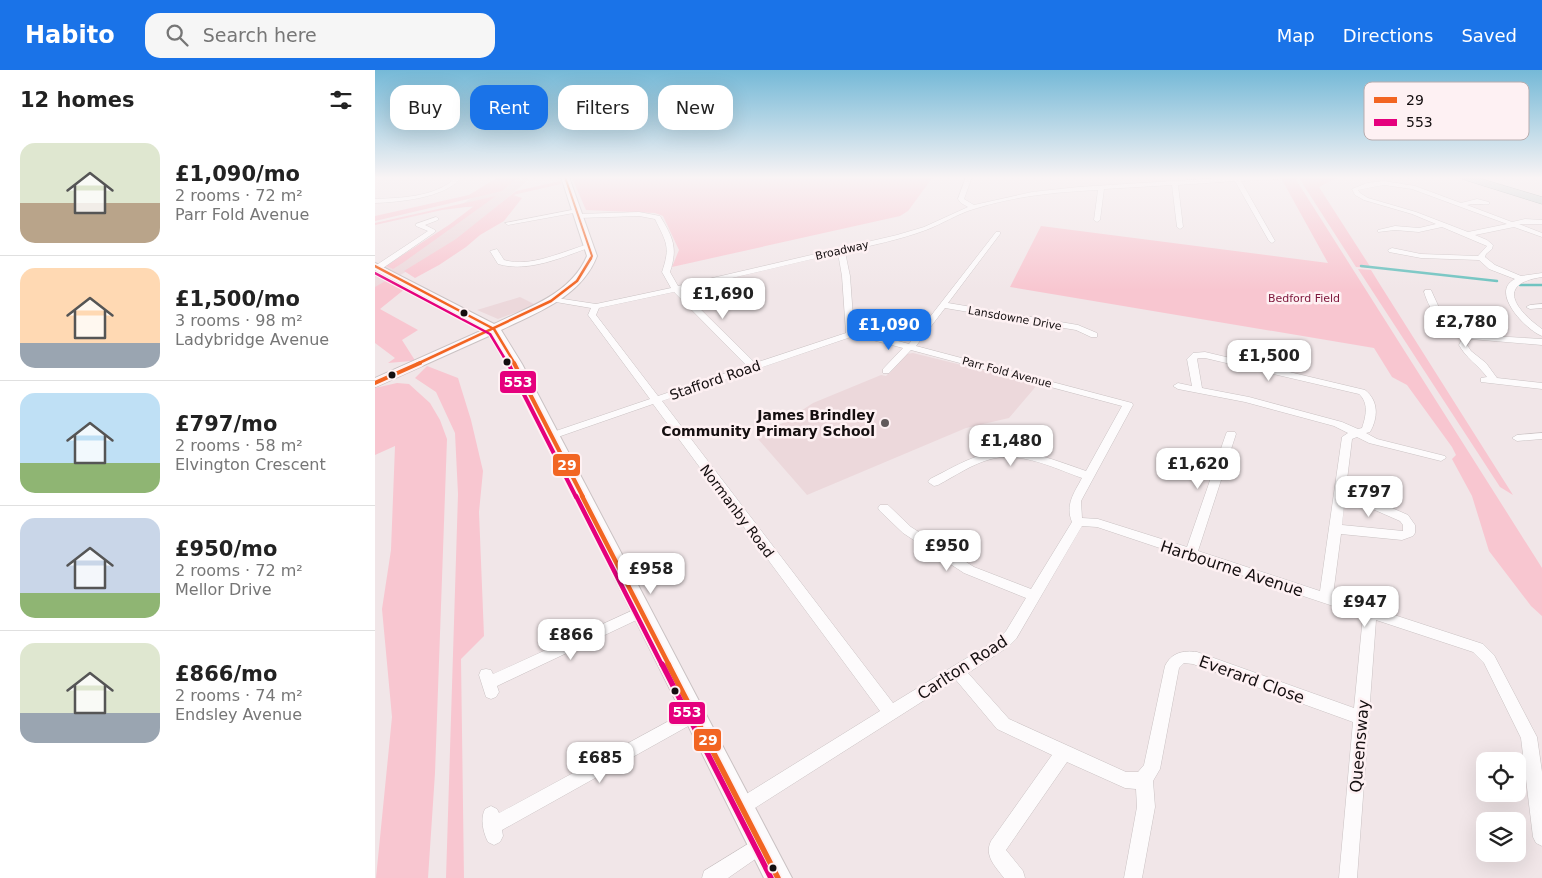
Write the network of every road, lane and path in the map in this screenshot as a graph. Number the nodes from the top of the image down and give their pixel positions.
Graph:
1 (566, 215) edge
2 (579, 215) edge
3 (643, 215) edge
4 (953, 215) edge
5 (1098, 215) edge
6 (1179, 215) edge
7 (1259, 215) edge
8 (1419, 215) edge
9 (1487, 215) edge
10 (436, 219) dead end
11 (1097, 220) dead end
12 (1541, 221) edge
13 (508, 223) dead end
14 (1445, 224) junction
15 (1512, 224) junction
16 (1180, 227) dead end
17 (1380, 229) dead end
18 (998, 233) dead end
19 (1469, 234) junction
20 (1542, 235) edge
21 (1272, 238) dead end
22 (589, 246) junction
23 (503, 248) dead end
24 (841, 251) junction
25 (1395, 253) dead end
26 (1481, 258) junction
27 (376, 267) edge
28 (1542, 275) edge
29 (1519, 278) junction
30 (676, 289) junction
31 (1438, 292) dead end
32 (553, 300) junction
33 (596, 306) junction
34 (943, 306) junction
35 (494, 329) junction
36 (1091, 332) dead end
37 (1542, 333) edge
38 (850, 334) junction
39 (1468, 336) junction
40 (1542, 342) edge
41 (910, 347) junction
42 (753, 367) junction
43 (886, 372) dead end
44 (1484, 380) dead end
45 (1495, 381) junction
46 (375, 383) edge
47 (1179, 386) dead end
48 (1542, 386) edge
49 (1197, 389) junction
50 (655, 400) junction
51 (1357, 433) junction
52 (1231, 434) dead end
53 (1523, 435) dead end
54 (551, 436) junction
55 (1542, 436) edge
56 (1441, 458) dead end
57 (1088, 476) junction
58 (934, 482) dead end
59 (1340, 490) junction
60 (884, 508) dead end
61 (1077, 522) junction
62 (1335, 528) junction
63 (1191, 554) junction
64 (1035, 596) junction
65 (1326, 599) junction
66 (640, 612) junction
67 (1370, 614) junction
68 (957, 671) junction
69 (489, 683) dead end
70 (891, 713) junction
71 (693, 715) junction
72 (1361, 718) junction
73 (1064, 752) junction
74 (1144, 778) junction
75 (741, 807) junction
76 (492, 826) dead end
77 (1542, 836) edge
78 (761, 845) junction
79 (711, 878) edge
80 (777, 878) edge
81 (1016, 878) edge
82 (1133, 878) edge
83 (1348, 878) edge

1 - 13 street
2 - 22 main road
3 - 30 street
4 - 24 street, Broadway
5 - 11 street
6 - 16 street
7 - 21 street
8 - 14 street
9 - 15 street
10 - 27 street
12 - 15 street
14 - 17 street
14 - 19 street
15 - 19 street
15 - 20 street
18 - 34 street
19 - 26 street
22 - 23 street
22 - 32 main road
24 - 30 street, Broadway
24 - 38 street
25 - 26 street
26 - 29 street
27 - 35 main road
28 - 29 street
29 - 37 street
30 - 33 street, Broadway
30 - 42 street
31 - 39 street
32 - 33 street, Broadway
32 - 35 main road
33 - 50 street, Normanby Road
34 - 36 street, Lansdowne Drive
34 - 41 street
35 - 46 street
35 - 54 main road
38 - 41 street, Parr Fold Avenue
38 - 42 street, Stafford Road
39 - 40 street
39 - 45 street
41 - 43 street
41 - 57 street, Parr Fold Avenue
42 - 50 street, Stafford Road
44 - 45 street
45 - 48 street
47 - 49 street
49 - 51 street
49 - 51 street
50 - 54 street, Stafford Road
50 - 70 street, Normanby Road
51 - 56 street
51 - 59 street
52 - 63 street
53 - 55 street
54 - 66 main road
57 - 58 street
57 - 61 street
59 - 62 street
59 - 62 street
60 - 64 street
61 - 63 street, Harbourne Avenue
61 - 64 street, Carlton Road
62 - 65 street
63 - 65 street, Harbourne Avenue
64 - 68 street, Carlton Road
65 - 67 street, Harbourne Avenue
66 - 69 street
66 - 71 main road
67 - 72 street, Queensway
67 - 77 street, Harbourne Avenue
68 - 70 street, Carlton Road
68 - 73 street
70 - 75 street, Carlton Road
71 - 75 main road
71 - 76 street
72 - 74 street, Everard Close
72 - 83 street, Queensway
73 - 74 street
73 - 81 street
74 - 82 street, Everard Close
75 - 78 main road
78 - 79 street
78 - 80 main road

